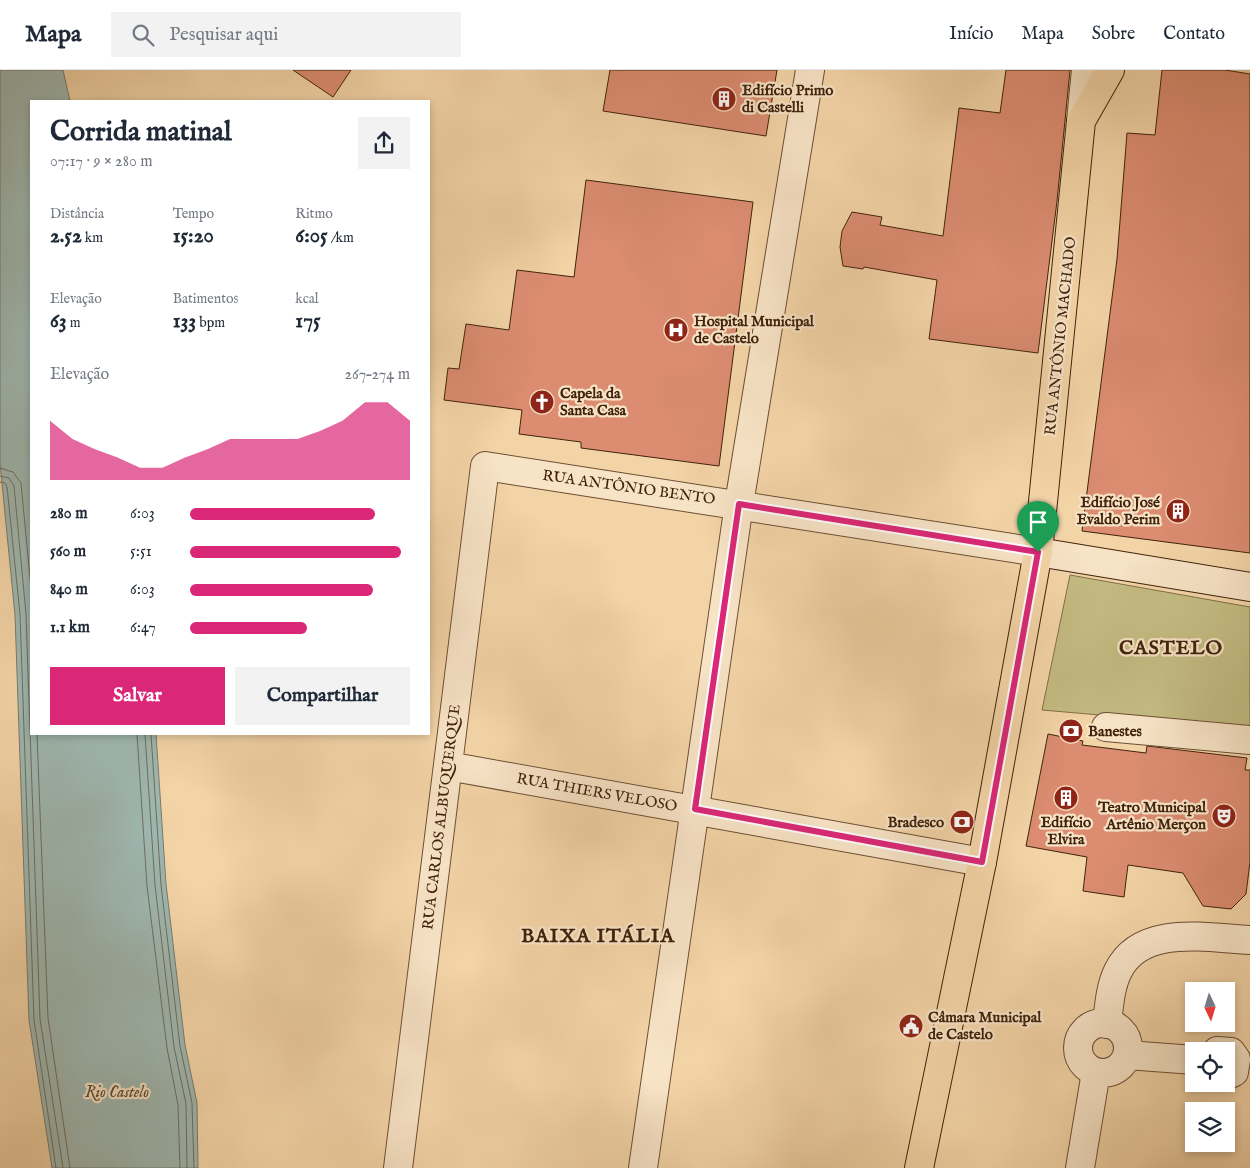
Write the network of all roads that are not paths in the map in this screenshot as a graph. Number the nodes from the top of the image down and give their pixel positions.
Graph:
1 (810, 70) edge
2 (1086, 70) edge
3 (1110, 70) edge
4 (1081, 121) junction
5 (485, 466) joint
6 (739, 504) junction
7 (1038, 552) junction
8 (1250, 587) edge
9 (1106, 727) dead end
10 (1250, 740) edge
11 (448, 766) junction
12 (695, 809) junction
13 (982, 862) junction
14 (1250, 940) edge
15 (1107, 1024) junction
16 (1127, 1054) junction
17 (1185, 1059) edge
18 (1096, 1072) junction
19 (398, 1168) edge
20 (643, 1168) edge
21 (919, 1168) edge
22 (1080, 1168) edge

1 - 6 street
2 - 4 street, RUA ANTÔNIO MACHADO
3 - 4 main road, RUA ANTÔNIO MACHADO
4 - 7 main road, RUA ANTÔNIO MACHADO
5 - 6 street, RUA ANTÔNIO BENTO
5 - 11 street, RUA CARLOS ALBUQUERQUE
6 - 7 street, RUA ANTÔNIO BENTO
6 - 12 street
7 - 8 street, RUA ANTÔNIO BENTO
7 - 13 main road, RUA ANTÔNIO MACHADO
9 - 10 street
11 - 12 street, RUA THIERS VELOSO
11 - 19 street, RUA CARLOS ALBUQUERQUE
12 - 13 street, RUA THIERS VELOSO
12 - 20 street
13 - 21 main road, RUA ANTÔNIO MACHADO
14 - 15 street
15 - 16 street
15 - 18 street
16 - 17 street
16 - 18 street
18 - 22 street

